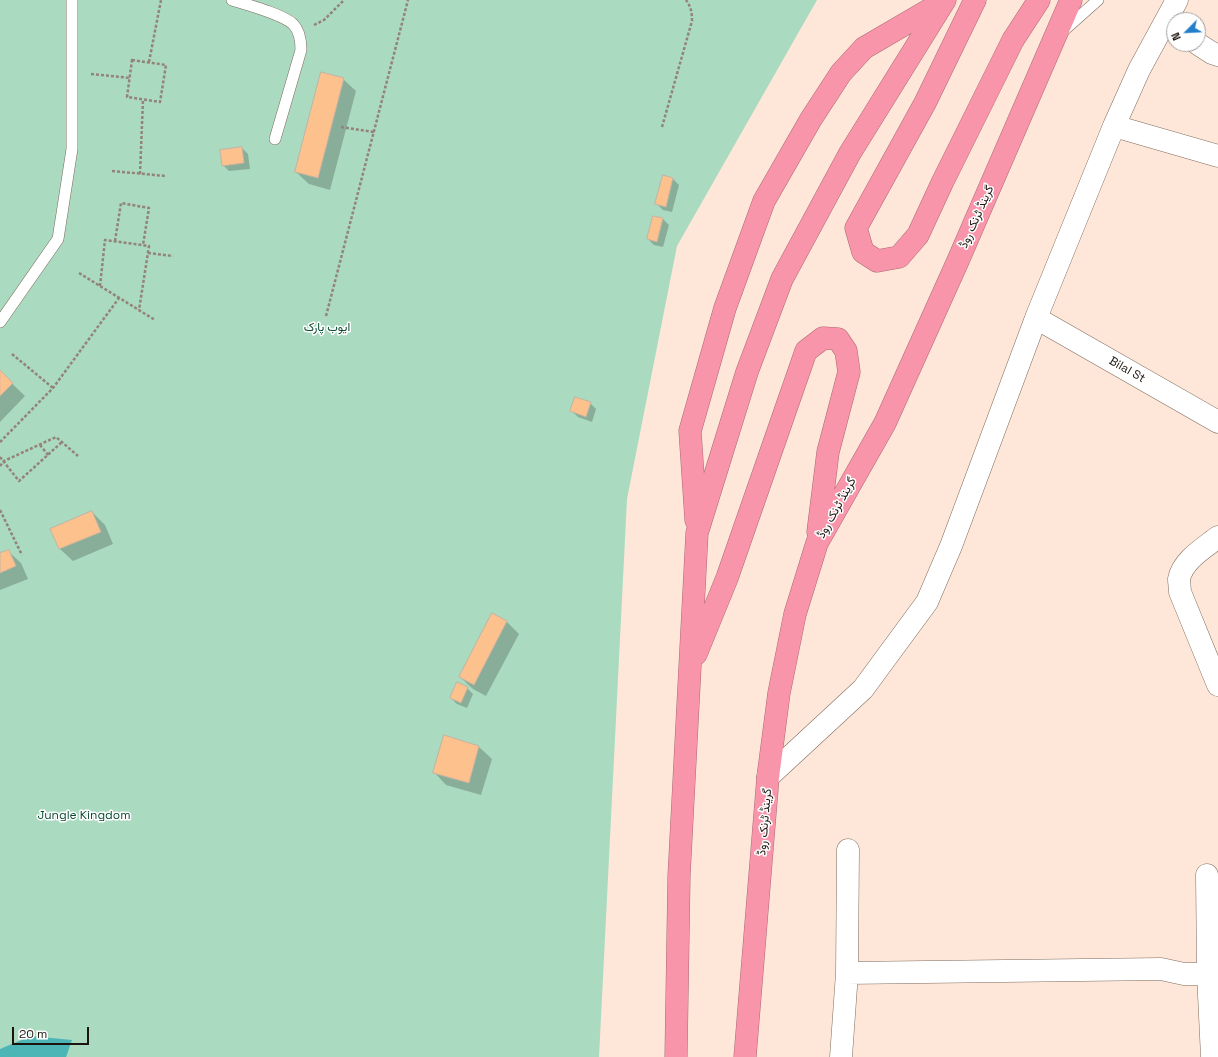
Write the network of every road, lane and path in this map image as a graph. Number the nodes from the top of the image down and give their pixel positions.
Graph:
1 (72, 0) edge
2 (161, 0) edge
3 (232, 0) edge
4 (344, 0) edge
5 (408, 0) edge
6 (686, 0) edge
7 (975, 0) edge
8 (1040, 0) edge
9 (1071, 0) edge
10 (1098, 0) edge
11 (1177, 0) edge
12 (945, 1) edge
13 (1173, 12) edge
14 (1166, 30) edge
15 (299, 33) junction
16 (1056, 38) junction
17 (1206, 49) edge
18 (1218, 55) edge
19 (149, 62) junction
20 (72, 72) junction
21 (130, 78) junction
22 (143, 100) junction
23 (1114, 126) junction
24 (341, 127) dead end
25 (662, 127) dead end
26 (374, 132) junction
27 (275, 140) dead end
28 (1218, 156) edge
29 (112, 171) dead end
30 (140, 174) junction
31 (166, 176) dead end
32 (115, 241) junction
33 (143, 245) junction
34 (148, 253) junction
35 (173, 256) dead end
36 (79, 273) dead end
37 (100, 286) junction
38 (119, 298) junction
39 (139, 310) junction
40 (326, 316) dead end
41 (1036, 318) junction
42 (155, 320) dead end
43 (0, 322) edge
44 (12, 354) dead end
45 (53, 388) junction
46 (1218, 422) edge
47 (0, 442) edge
48 (62, 442) junction
49 (40, 445) junction
50 (48, 455) junction
51 (78, 456) dead end
52 (0, 457) edge
53 (4, 461) junction
54 (0, 466) edge
55 (0, 510) edge
56 (697, 533) junction
57 (1218, 537) edge
58 (817, 543) junction
59 (22, 555) dead end
60 (689, 670) junction
61 (1218, 686) edge
62 (768, 778) junction
63 (848, 850) dead end
64 (1206, 875) dead end
65 (847, 973) junction
66 (1208, 974) junction
67 (676, 1057) edge
68 (745, 1057) edge
69 (842, 1057) edge
70 (1212, 1057) edge

1 - 20 lane
2 - 19 path
3 - 15 lane
4 - 15 path
5 - 26 path
6 - 25 path
7 - 8 highway
9 - 16 highway, گرینڈ ٹرنک روڈ
10 - 16 lane
11 - 13 street
12 - 56 highway
12 - 56 highway
14 - 23 street
15 - 27 lane
16 - 58 highway, گرینڈ ٹرنک روڈ
17 - 18 street
19 - 21 path
19 - 22 path
20 - 21 path
20 - 43 lane
21 - 22 path
22 - 30 path
23 - 28 street
23 - 41 street
24 - 26 path
26 - 40 path
29 - 30 path
30 - 31 path
32 - 33 path
32 - 33 path
32 - 37 path
33 - 34 path
34 - 35 path
34 - 39 path
36 - 37 path
37 - 38 path
38 - 39 path
38 - 45 path
39 - 42 path
41 - 46 street, Bilal St
41 - 62 street
44 - 45 path
45 - 47 path
48 - 49 path
48 - 50 path
48 - 51 path
49 - 50 path
49 - 53 path
50 - 53 path
52 - 53 path
53 - 54 path
55 - 59 path
56 - 60 highway
57 - 61 street
58 - 60 highway
58 - 62 highway, گرینڈ ٹرنک روڈ
60 - 67 highway
62 - 68 highway, گرینڈ ٹرنک روڈ
63 - 65 street
64 - 66 street
65 - 66 street
65 - 69 street
66 - 70 street

